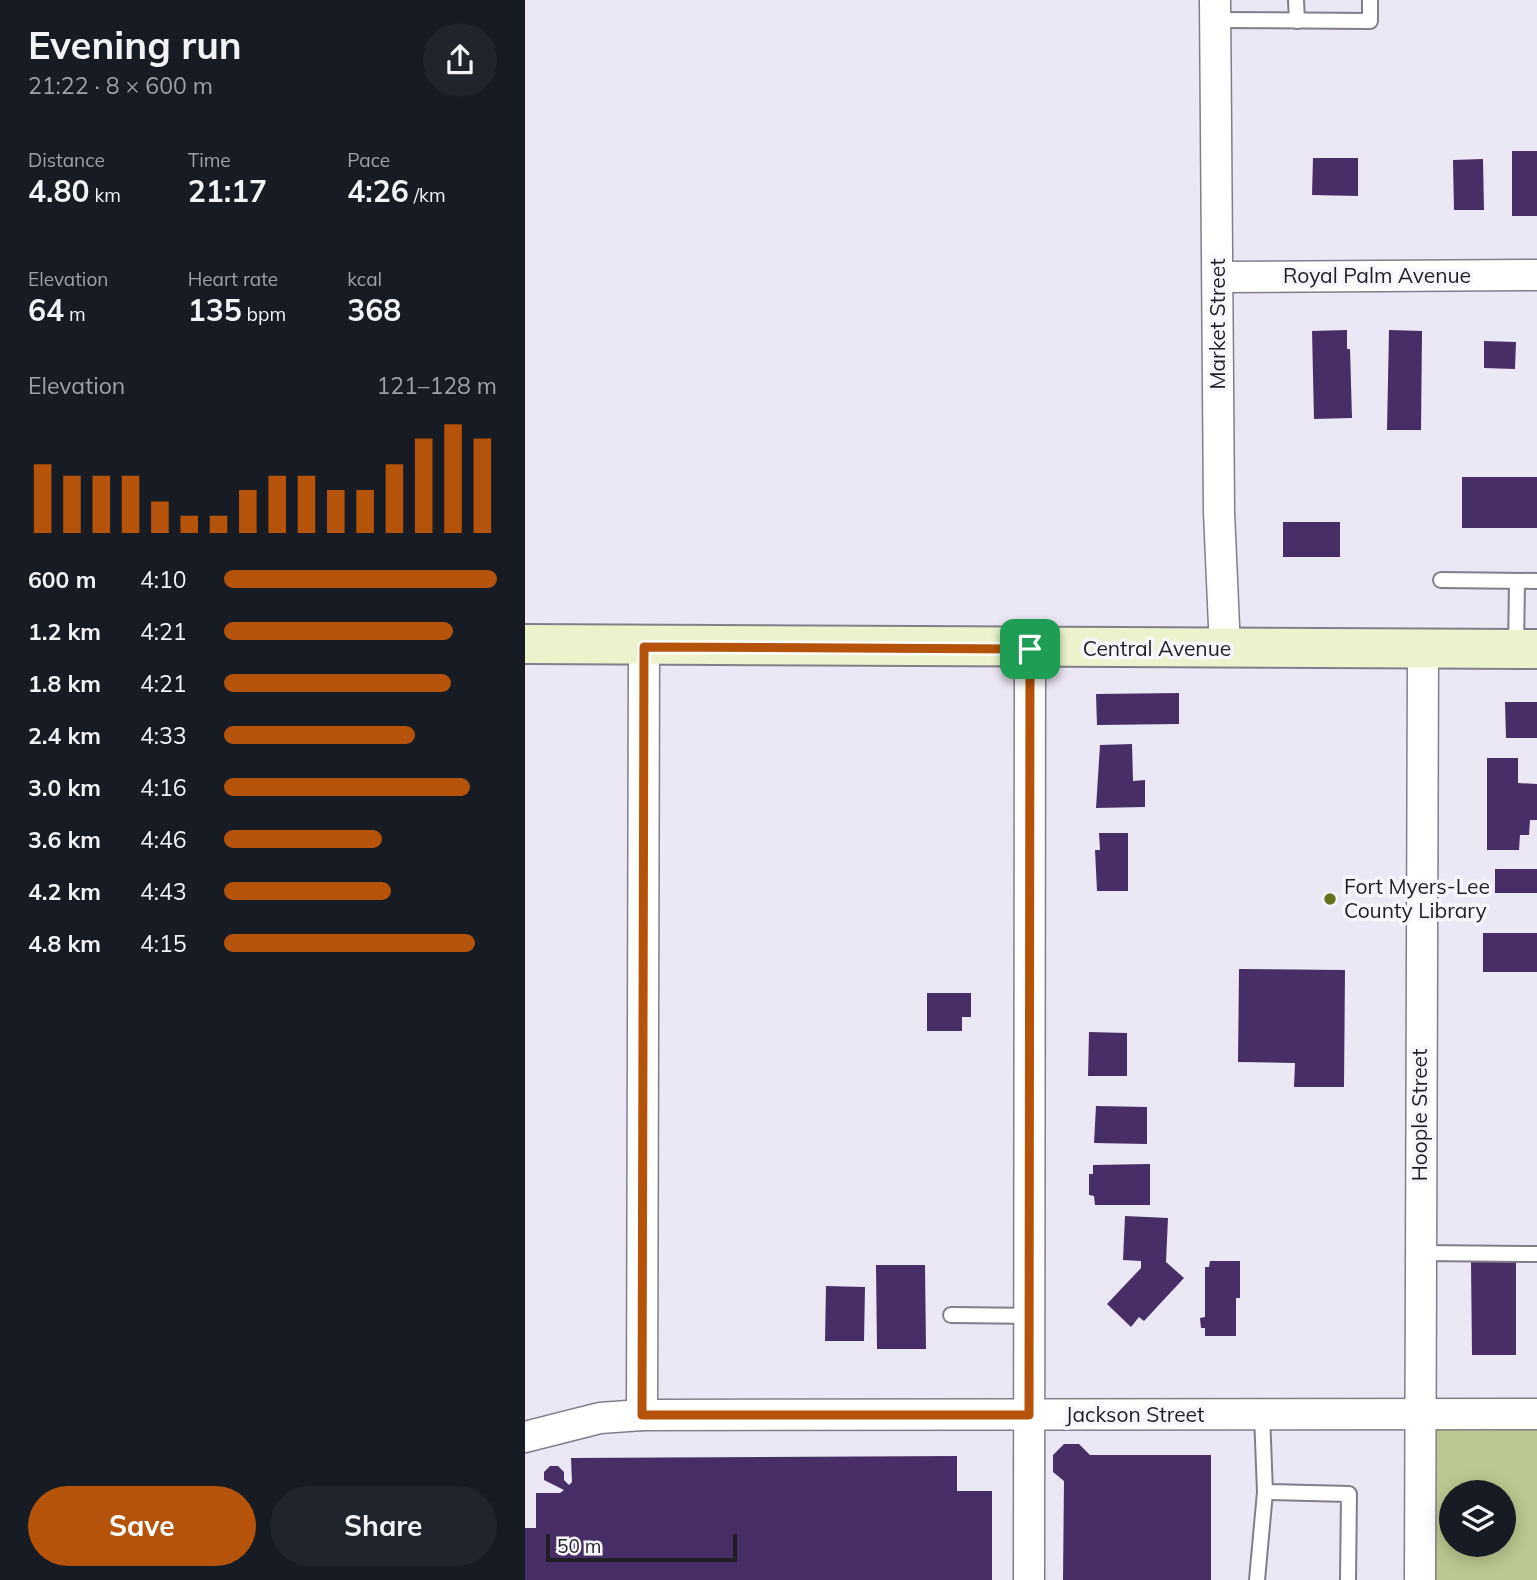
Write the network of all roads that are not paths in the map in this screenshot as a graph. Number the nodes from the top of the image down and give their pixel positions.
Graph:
1 (1296, 0) edge
2 (1370, 0) edge
3 (1215, 10) edge
4 (1297, 21) junction
5 (1537, 275) edge
6 (1218, 277) junction
7 (1441, 580) dead end
8 (1517, 581) junction
9 (1537, 581) edge
10 (525, 644) edge
11 (644, 647) junction
12 (1030, 649) junction
13 (1225, 649) junction
14 (1423, 649) junction
15 (1527, 649) edge
16 (1420, 1254) junction
17 (1537, 1254) edge
18 (951, 1315) dead end
19 (1030, 1316) junction
20 (1537, 1414) edge
21 (642, 1415) junction
22 (1029, 1415) junction
23 (1262, 1415) junction
24 (1420, 1415) junction
25 (525, 1437) edge
26 (1265, 1492) junction
27 (1029, 1580) edge
28 (1258, 1580) edge
29 (1348, 1580) edge
30 (1420, 1580) edge

1 - 4 lane
2 - 4 lane
3 - 4 lane
3 - 6 street, Market Street
5 - 6 street, Royal Palm Avenue
6 - 13 street, Market Street
7 - 8 lane
8 - 9 lane
8 - 15 lane
10 - 11 street, Central Avenue
11 - 12 street, Central Avenue
11 - 21 street
12 - 13 street, Central Avenue
12 - 19 street
13 - 14 street, Central Avenue
14 - 15 street, Central Avenue
14 - 16 street, Hoople Street
16 - 17 lane
16 - 24 street, Hoople Street
18 - 19 lane
19 - 22 street
20 - 24 street, Jackson Street
21 - 22 street, Jackson Street
21 - 25 street, Jackson Street
22 - 23 street, Jackson Street
22 - 27 street
23 - 24 street, Jackson Street
23 - 26 lane
24 - 30 street, Hoople Street
26 - 28 lane
26 - 29 lane

